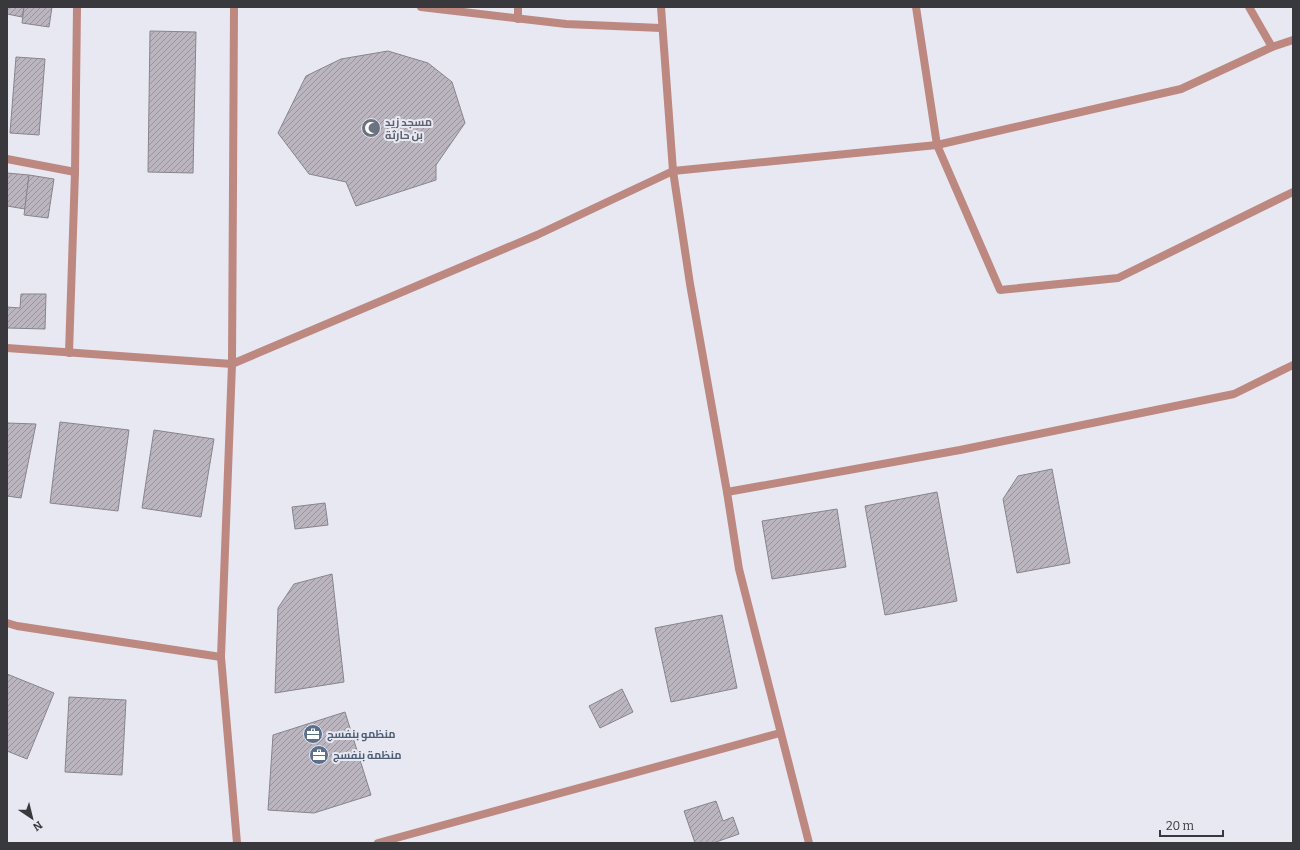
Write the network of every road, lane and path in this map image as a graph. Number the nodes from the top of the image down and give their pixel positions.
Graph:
1 (77, 7) edge
2 (234, 7) edge
3 (421, 7) edge
4 (518, 7) edge
5 (661, 7) edge
6 (916, 7) edge
7 (1249, 7) edge
8 (518, 19) junction
9 (662, 28) junction
10 (1293, 40) edge
11 (1272, 47) junction
12 (936, 145) junction
13 (7, 159) edge
14 (673, 171) junction
15 (75, 172) junction
16 (1293, 192) edge
17 (7, 348) edge
18 (69, 353) junction
19 (232, 364) junction
20 (1293, 365) edge
21 (727, 492) junction
22 (7, 623) edge
23 (221, 657) junction
24 (780, 733) junction
25 (237, 843) edge
26 (378, 843) edge
27 (809, 843) edge

1 - 15 street
2 - 19 street
3 - 8 street
4 - 8 street
5 - 9 street
6 - 12 street
7 - 11 street
8 - 9 street
9 - 14 street
10 - 11 street
11 - 12 street
12 - 14 street
12 - 16 street
13 - 15 street
14 - 19 street
14 - 21 street
15 - 18 street
17 - 18 street
18 - 19 street
19 - 23 street
20 - 21 street
21 - 24 street
22 - 23 street
23 - 25 street
24 - 26 street
24 - 27 street

